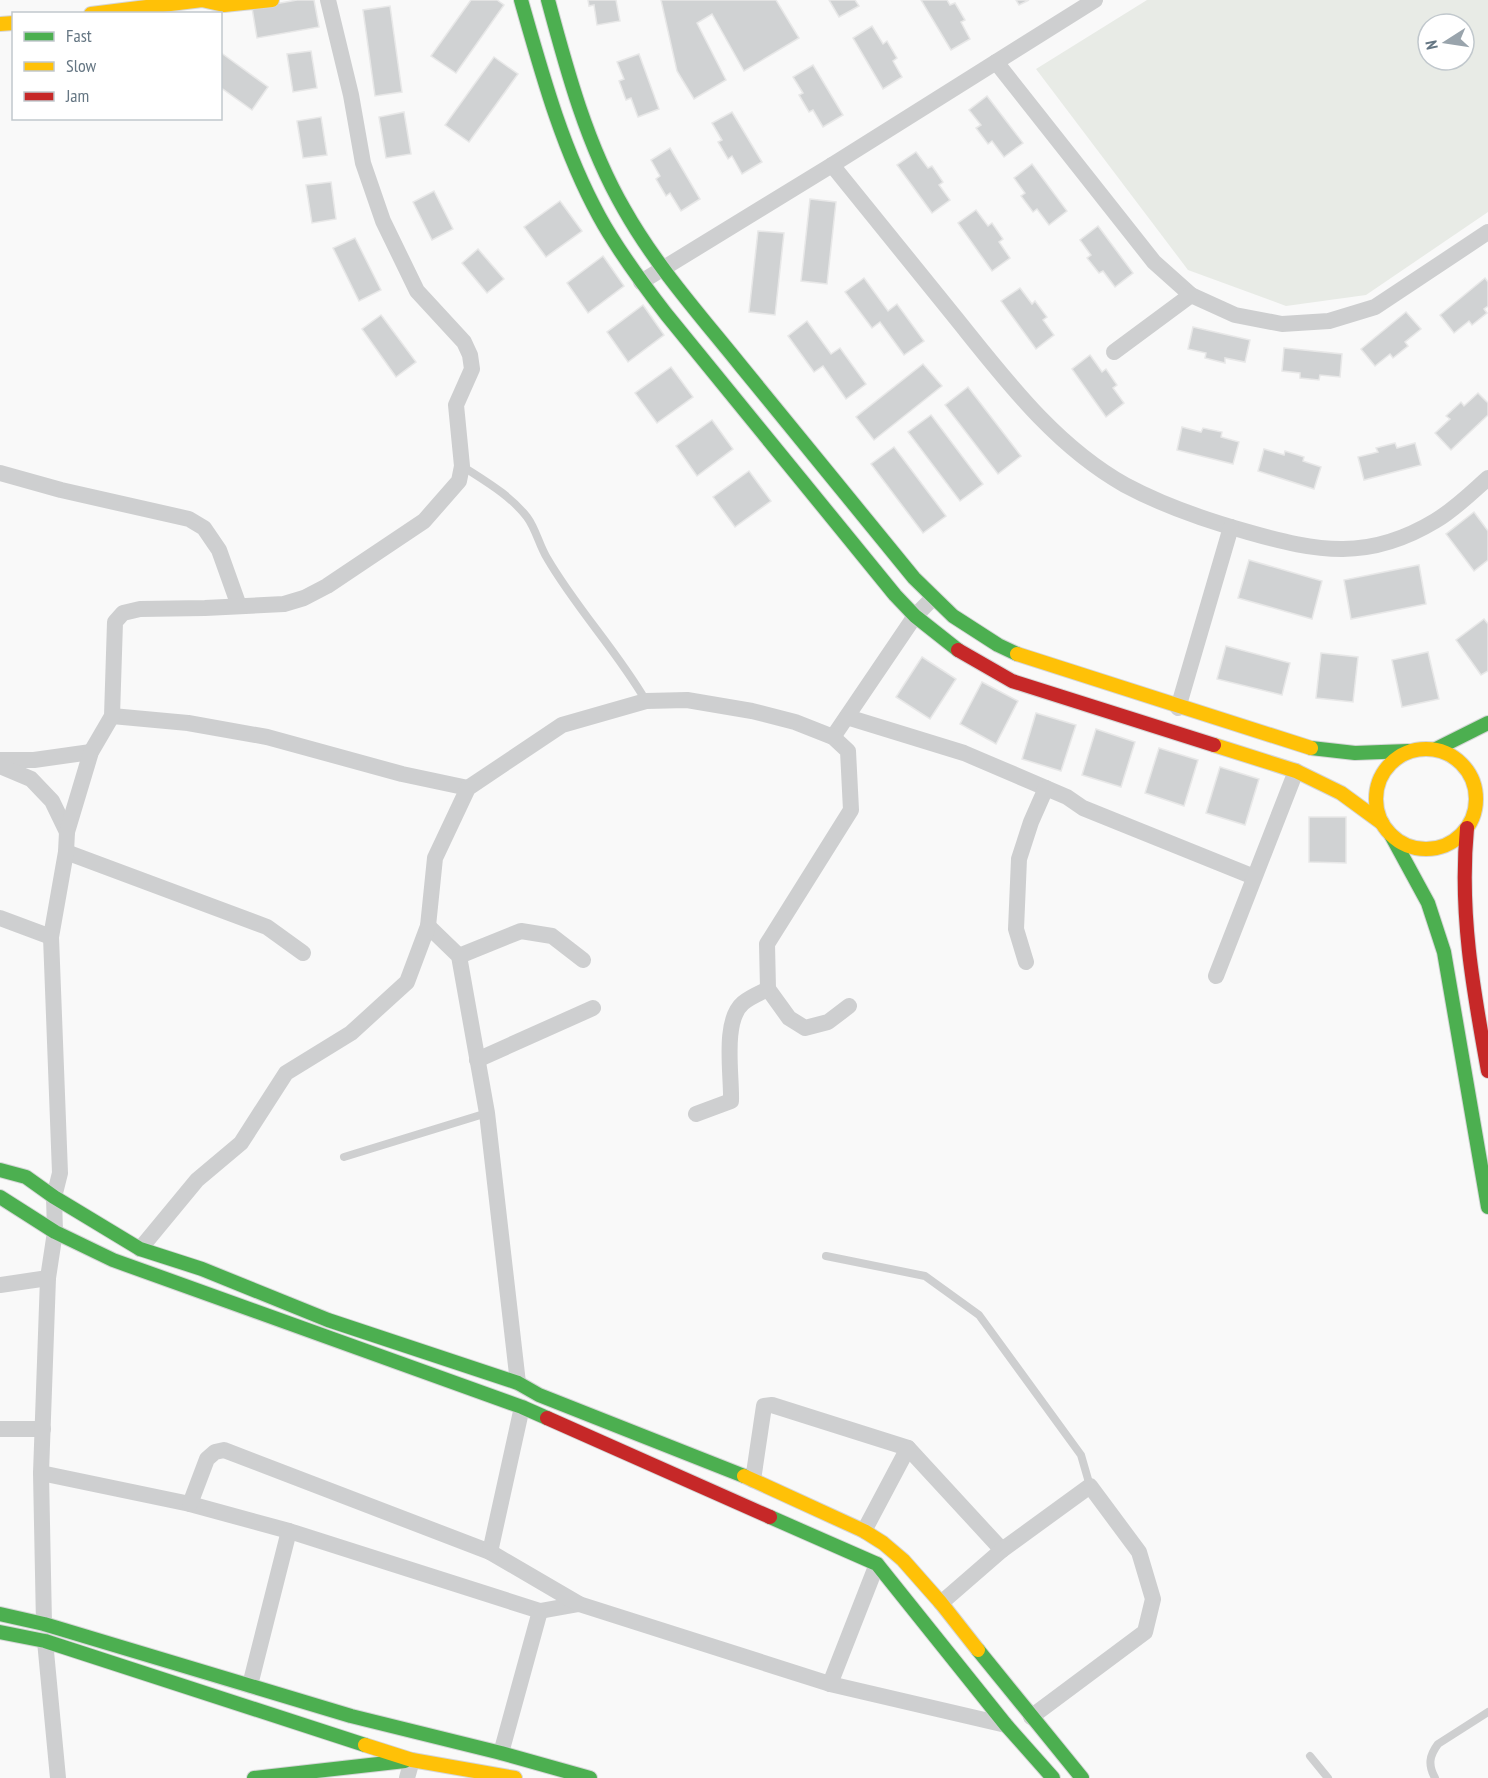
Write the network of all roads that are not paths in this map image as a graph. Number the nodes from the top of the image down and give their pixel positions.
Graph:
1 (202, 0) edge
2 (272, 0) edge
3 (328, 0) edge
4 (521, 0) edge
5 (548, 0) edge
6 (1095, 0) edge
7 (107, 12) edge
8 (996, 62) junction
9 (832, 165) junction
10 (1488, 232) edge
11 (662, 268) junction
12 (641, 282) junction
13 (1191, 295) junction
14 (1114, 352) dead end
15 (462, 466) junction
16 (0, 473) edge
17 (1488, 478) edge
18 (1231, 527) junction
19 (933, 598) junction
20 (239, 606) junction
21 (915, 616) junction
22 (646, 701) junction
23 (1178, 708) junction
24 (112, 716) junction
25 (847, 717) junction
26 (1488, 723) edge
27 (1156, 727) junction
28 (1185, 736) junction
29 (833, 737) junction
30 (1436, 749) junction
31 (1408, 751) junction
32 (91, 752) junction
33 (0, 760) edge
34 (0, 766) edge
35 (1296, 771) junction
36 (468, 788) junction
37 (1046, 788) junction
38 (1488, 789) edge
39 (1476, 808) junction
40 (1382, 823) junction
41 (1467, 828) junction
42 (67, 832) junction
43 (1390, 835) junction
44 (66, 852) junction
45 (1254, 877) junction
46 (0, 918) edge
47 (428, 926) junction
48 (51, 937) junction
49 (303, 953) dead end
50 (459, 956) junction
51 (583, 960) dead end
52 (1026, 962) dead end
53 (1216, 976) dead end
54 (768, 989) junction
55 (849, 1006) dead end
56 (594, 1008) dead end
57 (477, 1060) junction
58 (1488, 1071) edge
59 (487, 1113) junction
60 (696, 1114) dead end
61 (344, 1157) dead end
62 (0, 1170) edge
63 (0, 1197) edge
64 (54, 1197) junction
65 (1488, 1207) edge
66 (55, 1232) junction
67 (140, 1250) junction
68 (826, 1256) dead end
69 (48, 1278) junction
70 (0, 1285) edge
71 (518, 1383) junction
72 (522, 1407) junction
73 (0, 1429) edge
74 (43, 1429) junction
75 (908, 1448) junction
76 (41, 1473) junction
77 (753, 1480) junction
78 (1090, 1486) junction
79 (190, 1504) junction
80 (290, 1531) junction
81 (864, 1531) junction
82 (1002, 1550) junction
83 (490, 1552) junction
84 (877, 1564) junction
85 (941, 1603) junction
86 (579, 1604) junction
87 (540, 1611) junction
88 (0, 1614) edge
89 (45, 1623) junction
90 (0, 1632) edge
91 (45, 1641) junction
92 (830, 1684) junction
93 (250, 1685) junction
94 (1010, 1690) junction
95 (991, 1706) junction
96 (1488, 1712) edge
97 (1031, 1717) junction
98 (1006, 1725) junction
99 (501, 1753) junction
100 (1310, 1756) dead end
101 (412, 1760) junction
102 (58, 1778) edge
103 (255, 1778) edge
104 (407, 1778) edge
105 (515, 1778) edge
106 (590, 1778) edge
107 (1053, 1778) edge
108 (1082, 1778) edge
109 (1328, 1778) edge
110 (1435, 1778) edge

1 - 2 street
1 - 7 street
3 - 15 street
4 - 12 street
5 - 11 street
6 - 8 street
8 - 9 street
8 - 13 street
9 - 11 street
9 - 18 street
10 - 13 street
11 - 12 street
11 - 19 street
12 - 21 street
13 - 14 street
15 - 20 street
15 - 22 lane
16 - 20 street
17 - 18 street
18 - 23 street
19 - 21 street
19 - 23 street
20 - 24 street
21 - 25 street
21 - 27 street
22 - 29 street
22 - 36 street
23 - 27 street
23 - 28 street
23 - 31 street
24 - 32 street
24 - 36 street
25 - 29 street
25 - 37 street
26 - 30 street
27 - 28 street
28 - 35 street
29 - 54 street
30 - 31 street
30 - 39 street
31 - 40 street
32 - 33 street
32 - 42 street
34 - 42 street
35 - 40 street
35 - 45 street
36 - 47 street
37 - 45 street
37 - 52 street
38 - 39 street
39 - 41 street
40 - 43 street
41 - 43 street
41 - 58 street
42 - 44 street
43 - 65 street
44 - 48 street
44 - 49 street
45 - 53 street
46 - 48 street
47 - 50 street
47 - 67 street
48 - 64 street
50 - 51 street
50 - 57 street
54 - 55 street
54 - 60 street
56 - 57 street
57 - 59 street
59 - 61 lane
59 - 71 street
62 - 64 street
63 - 66 street
64 - 66 street
64 - 67 street
66 - 69 street
66 - 72 street
67 - 71 street
68 - 78 lane
69 - 70 street
69 - 74 street
71 - 77 street
72 - 83 street
72 - 84 street
73 - 74 street
74 - 76 street
75 - 77 street
75 - 81 street
75 - 82 street
76 - 79 street
76 - 89 street
77 - 81 street
78 - 82 street
78 - 97 street
79 - 80 street
79 - 83 street
80 - 87 street
80 - 93 street
81 - 85 street
82 - 85 street
83 - 86 street
84 - 92 street
84 - 95 street
85 - 94 street
86 - 87 street
86 - 92 street
87 - 99 street
88 - 89 street
89 - 91 street
89 - 93 street
90 - 91 street
91 - 101 street
91 - 102 street
92 - 98 street
93 - 99 street
94 - 95 street
94 - 97 street
95 - 98 street
96 - 110 lane
97 - 108 street
98 - 107 street
99 - 106 street
100 - 109 lane
101 - 103 street
101 - 104 street
101 - 105 street

